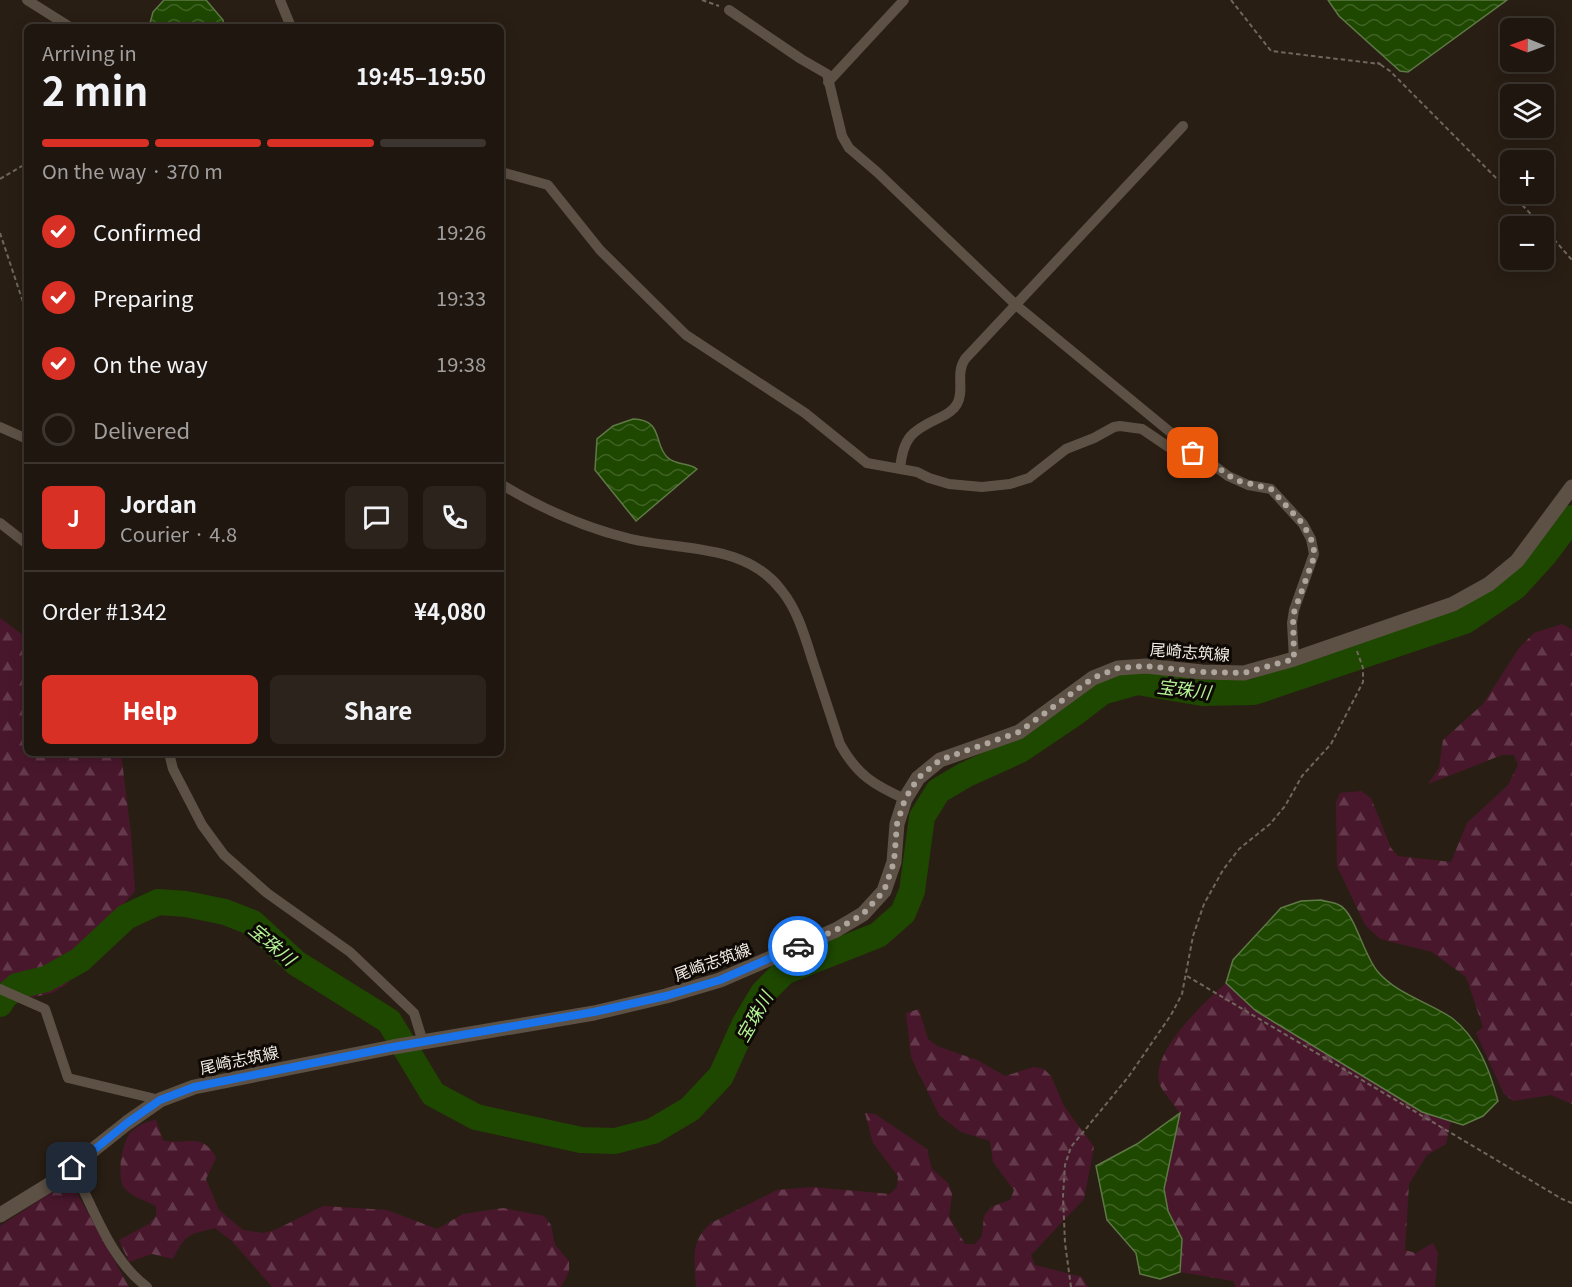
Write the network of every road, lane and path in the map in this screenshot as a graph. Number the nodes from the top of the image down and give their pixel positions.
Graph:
1 (27, 0) edge
2 (280, 0) edge
3 (702, 0) edge
4 (904, 0) edge
5 (1231, 0) edge
6 (729, 10) joint
7 (65, 24) edge
8 (290, 24) edge
9 (1379, 64) edge
10 (1379, 64) edge
11 (828, 82) junction
12 (1183, 126) dead end
13 (24, 165) edge
14 (504, 173) edge
15 (0, 179) edge
16 (1500, 182) edge
17 (1521, 204) edge
18 (1533, 216) edge
19 (0, 233) edge
20 (1554, 240) edge
21 (1572, 260) edge
22 (24, 305) edge
23 (1016, 305) junction
24 (0, 427) edge
25 (24, 438) edge
26 (1196, 452) junction
27 (900, 469) junction
28 (504, 486) edge
29 (1572, 487) edge
30 (0, 522) edge
31 (24, 542) edge
32 (1356, 648) dead end
33 (1294, 659) junction
34 (170, 756) edge
35 (905, 799) junction
36 (1186, 976) junction
37 (0, 989) edge
38 (420, 1043) junction
39 (160, 1100) junction
40 (72, 1168) junction
41 (1572, 1203) edge
42 (0, 1215) edge
43 (147, 1287) edge
44 (1071, 1287) edge

1 - 7 street
2 - 8 street
3 - 6 path
4 - 11 street
5 - 9 path
6 - 11 street
10 - 16 path
11 - 23 street
12 - 23 street
13 - 15 path
14 - 27 street
17 - 18 path
19 - 22 path
20 - 21 path
23 - 26 street
23 - 27 street
24 - 25 street
26 - 27 street
26 - 33 street
28 - 35 street
29 - 33 main road, 尾崎志筑線
30 - 31 street
32 - 36 path
33 - 35 main road, 尾崎志筑線
34 - 38 street
35 - 38 main road, 尾崎志筑線
36 - 41 path
36 - 44 path
37 - 39 street
38 - 39 main road, 尾崎志筑線
39 - 40 main road, 尾崎志筑線
40 - 42 main road, 尾崎志筑線
40 - 43 street

